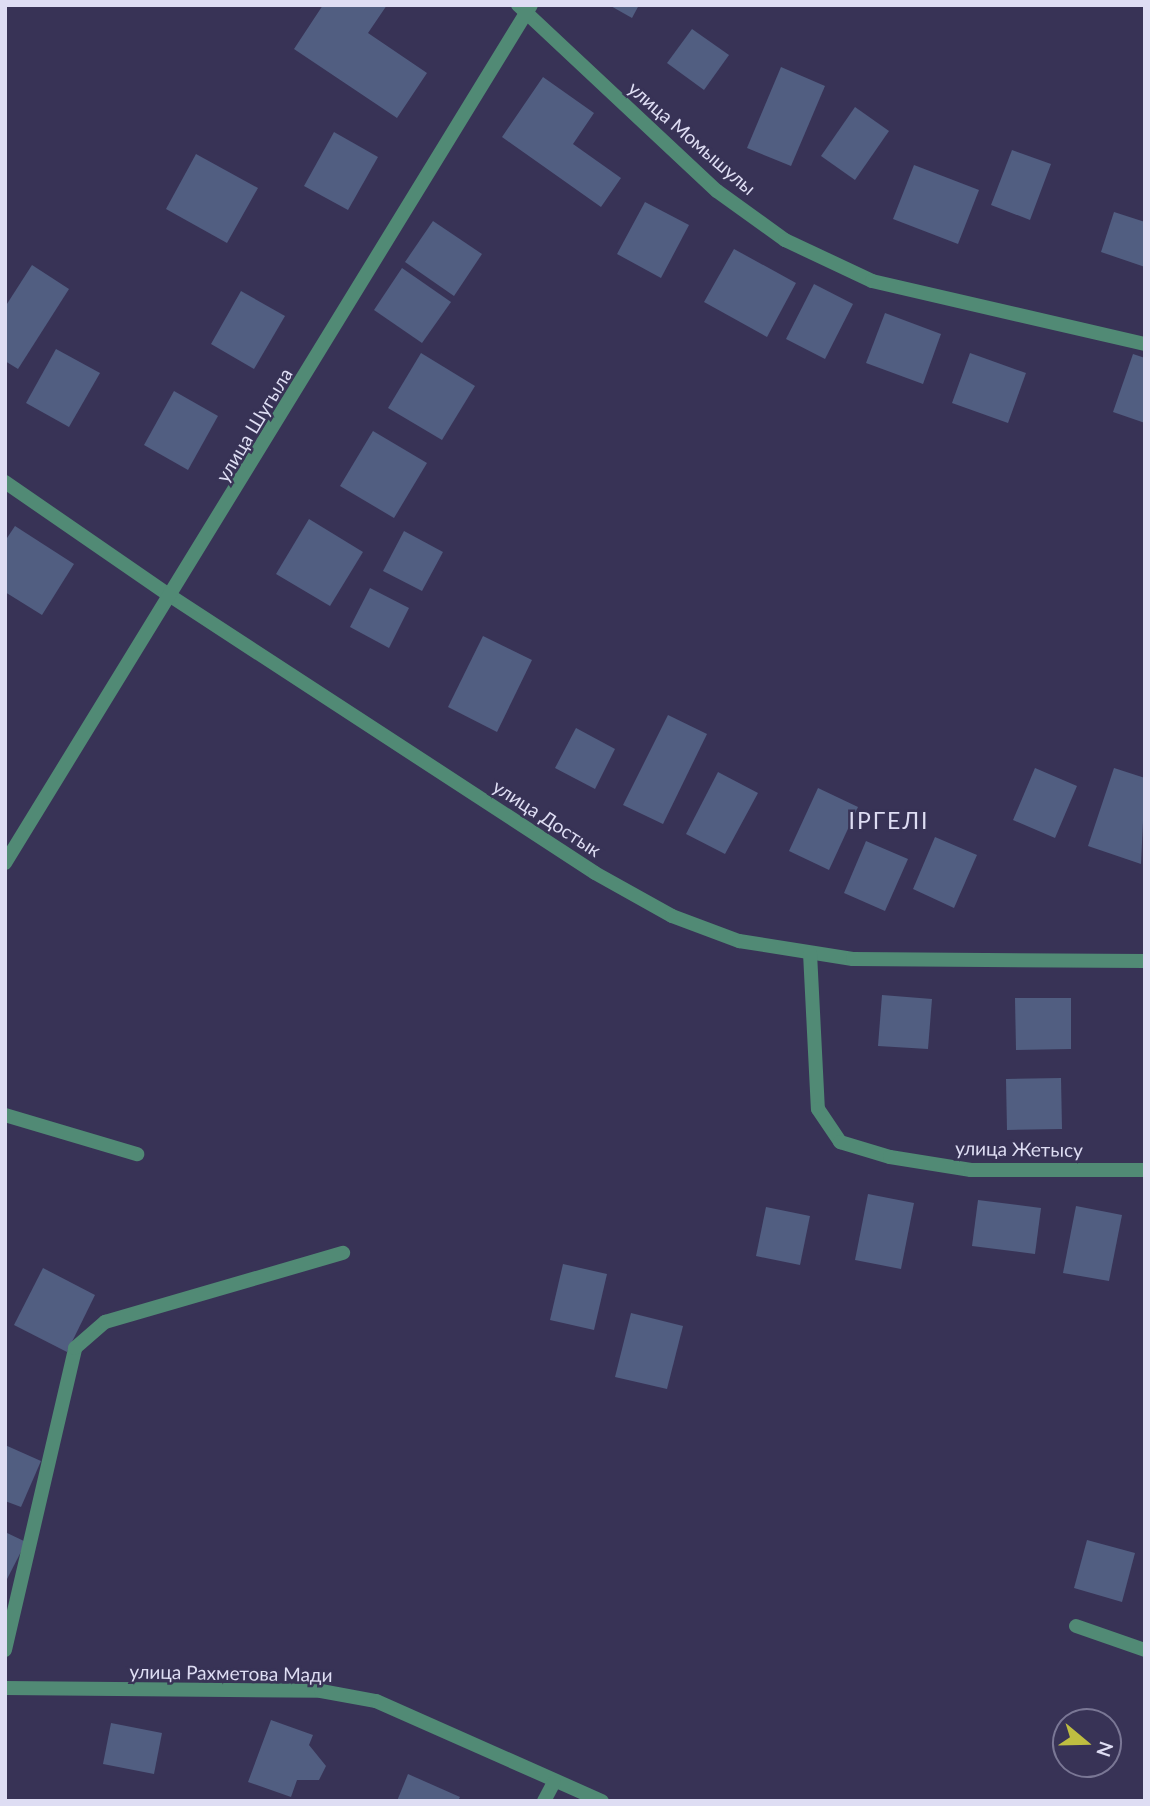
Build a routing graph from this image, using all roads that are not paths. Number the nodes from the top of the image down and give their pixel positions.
1 (525, 8) edge
2 (1145, 344) edge
3 (5, 482) edge
4 (172, 597) junction
5 (5, 863) edge
6 (810, 953) junction
7 (1145, 961) edge
8 (5, 1115) edge
9 (137, 1154) dead end
10 (1145, 1170) edge
11 (343, 1253) dead end
12 (1076, 1626) dead end
13 (5, 1650) edge
14 (1145, 1650) edge
15 (5, 1688) edge
16 (554, 1783) junction
17 (544, 1801) edge
18 (602, 1801) edge

1 - 2 street, улица Момышулы
1 - 4 street, улица Шугыла
3 - 4 street, улица Достык
4 - 5 street, улица Шугыла
4 - 6 street, улица Достык
6 - 7 street, улица Достык
6 - 10 street, улица Жетысу
8 - 9 street
11 - 13 street
12 - 14 street
15 - 16 street, улица Рахметова Мади
16 - 17 street
16 - 18 street, улица Рахметова Мади

